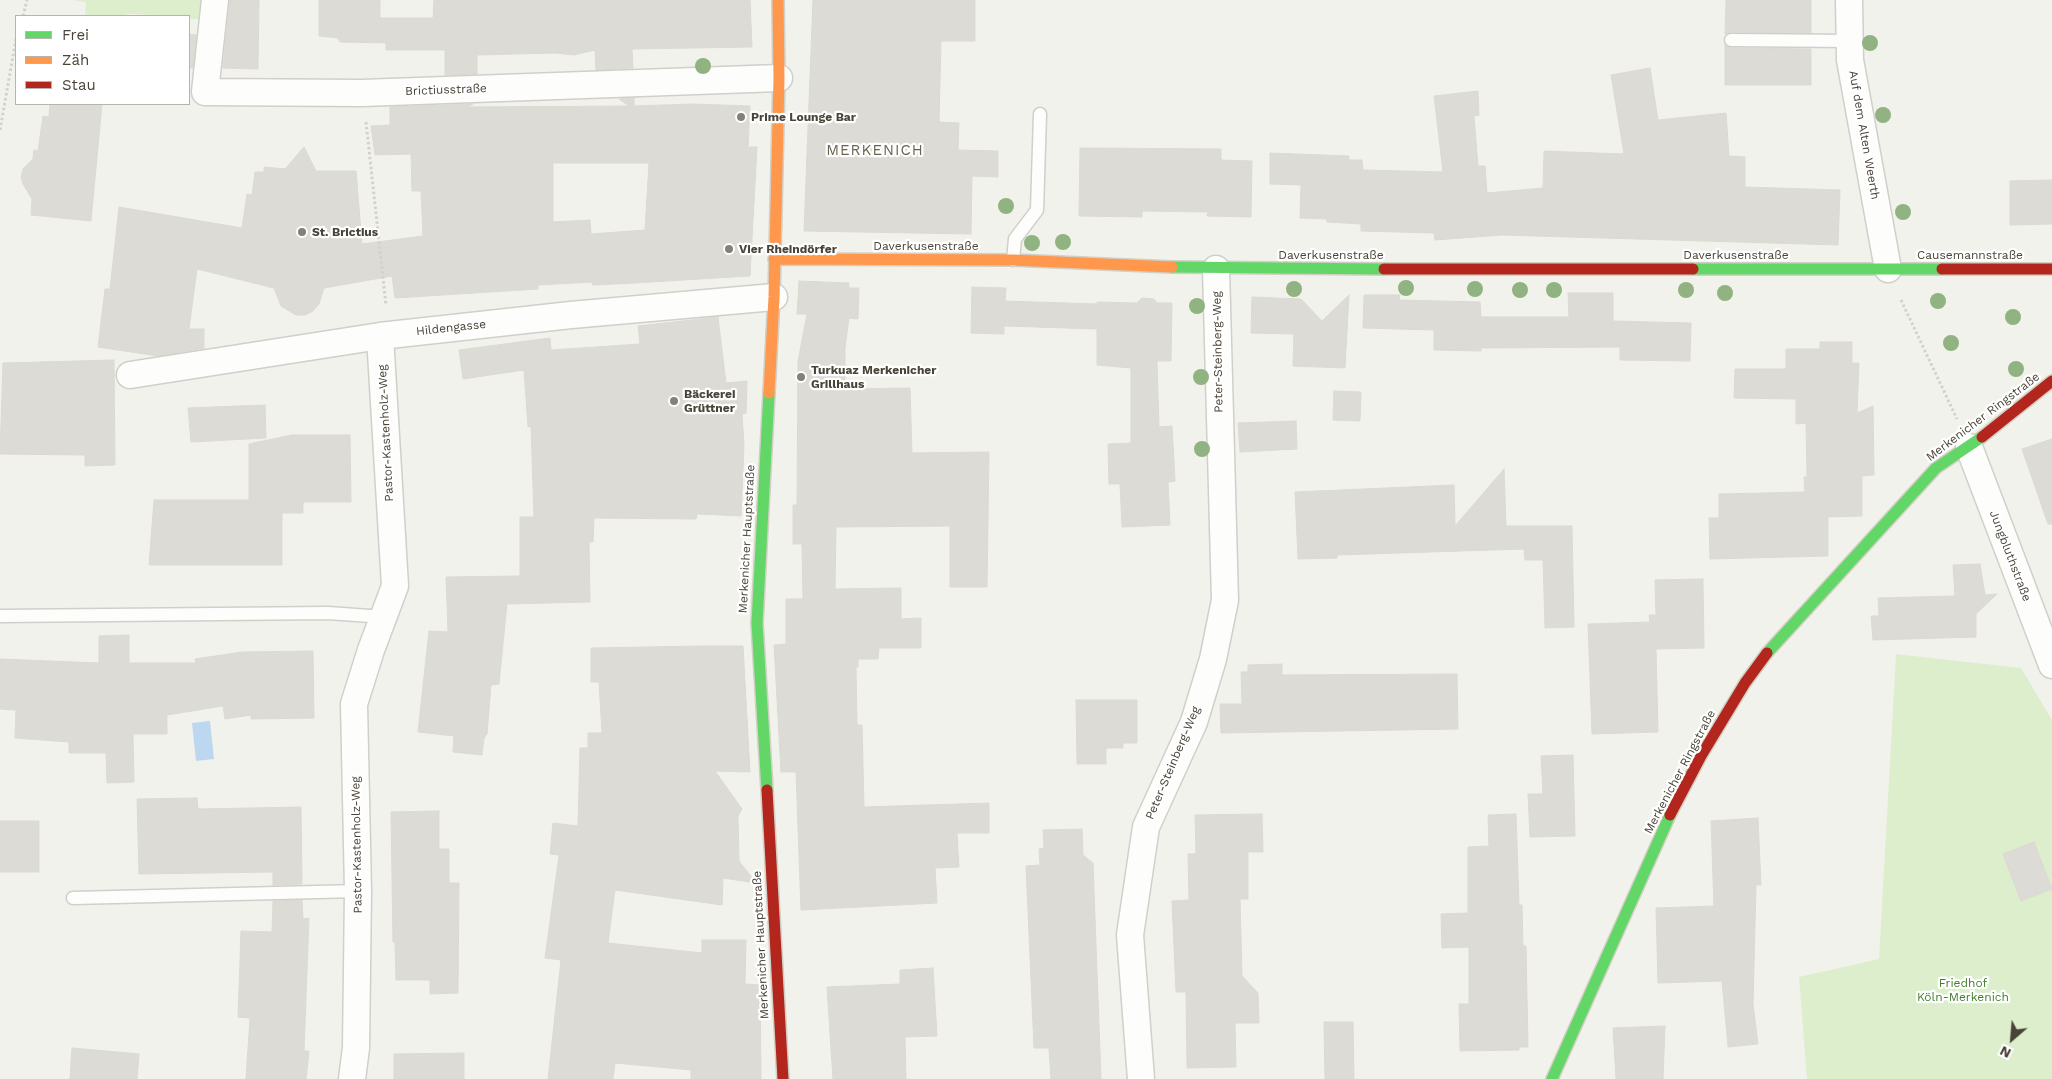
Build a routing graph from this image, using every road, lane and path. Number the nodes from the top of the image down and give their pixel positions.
1 (27, 0) edge
2 (215, 0) edge
3 (778, 0) edge
4 (1849, 0) edge
5 (22, 15) edge
6 (1731, 40) dead end
7 (1850, 41) junction
8 (15, 45) edge
9 (779, 78) junction
10 (362, 93) junction
11 (1040, 114) dead end
12 (0, 130) edge
13 (774, 259) junction
14 (1013, 260) junction
15 (1216, 269) junction
16 (1888, 269) junction
17 (2052, 269) edge
18 (774, 296) junction
19 (385, 336) junction
20 (130, 376) dead end
21 (2052, 381) edge
22 (1969, 447) junction
23 (0, 616) edge
24 (384, 617) junction
25 (2052, 665) edge
26 (358, 891) junction
27 (73, 898) dead end
28 (352, 1079) edge
29 (783, 1079) edge
30 (1141, 1079) edge
31 (1552, 1079) edge

1 - 5 path
2 - 10 street, Brictiusstraße
3 - 9 street, Merkenicher Hauptstraße
4 - 7 street, Auf dem Alten Weerth
6 - 7 lane
7 - 16 street, Auf dem Alten Weerth
8 - 12 path
9 - 10 street, Brictiusstraße
9 - 13 street, Merkenicher Hauptstraße
10 - 19 path
11 - 14 lane
13 - 14 street, Daverkusenstraße
13 - 18 street, Merkenicher Hauptstraße
14 - 15 street, Daverkusenstraße
15 - 16 street, Daverkusenstraße
15 - 30 street, Peter-Steinberg-Weg
16 - 17 street, Causemannstraße
16 - 22 path
18 - 19 street, Hildengasse
18 - 29 street, Merkenicher Hauptstraße
19 - 20 street, Hildengasse
19 - 24 street, Pastor-Kastenholz-Weg
21 - 22 street, Merkenicher Ringstraße
22 - 25 street, Jungbluthstraße
22 - 31 street, Merkenicher Ringstraße
23 - 24 lane
24 - 26 street, Pastor-Kastenholz-Weg
26 - 27 lane
26 - 28 street, Pastor-Kastenholz-Weg

